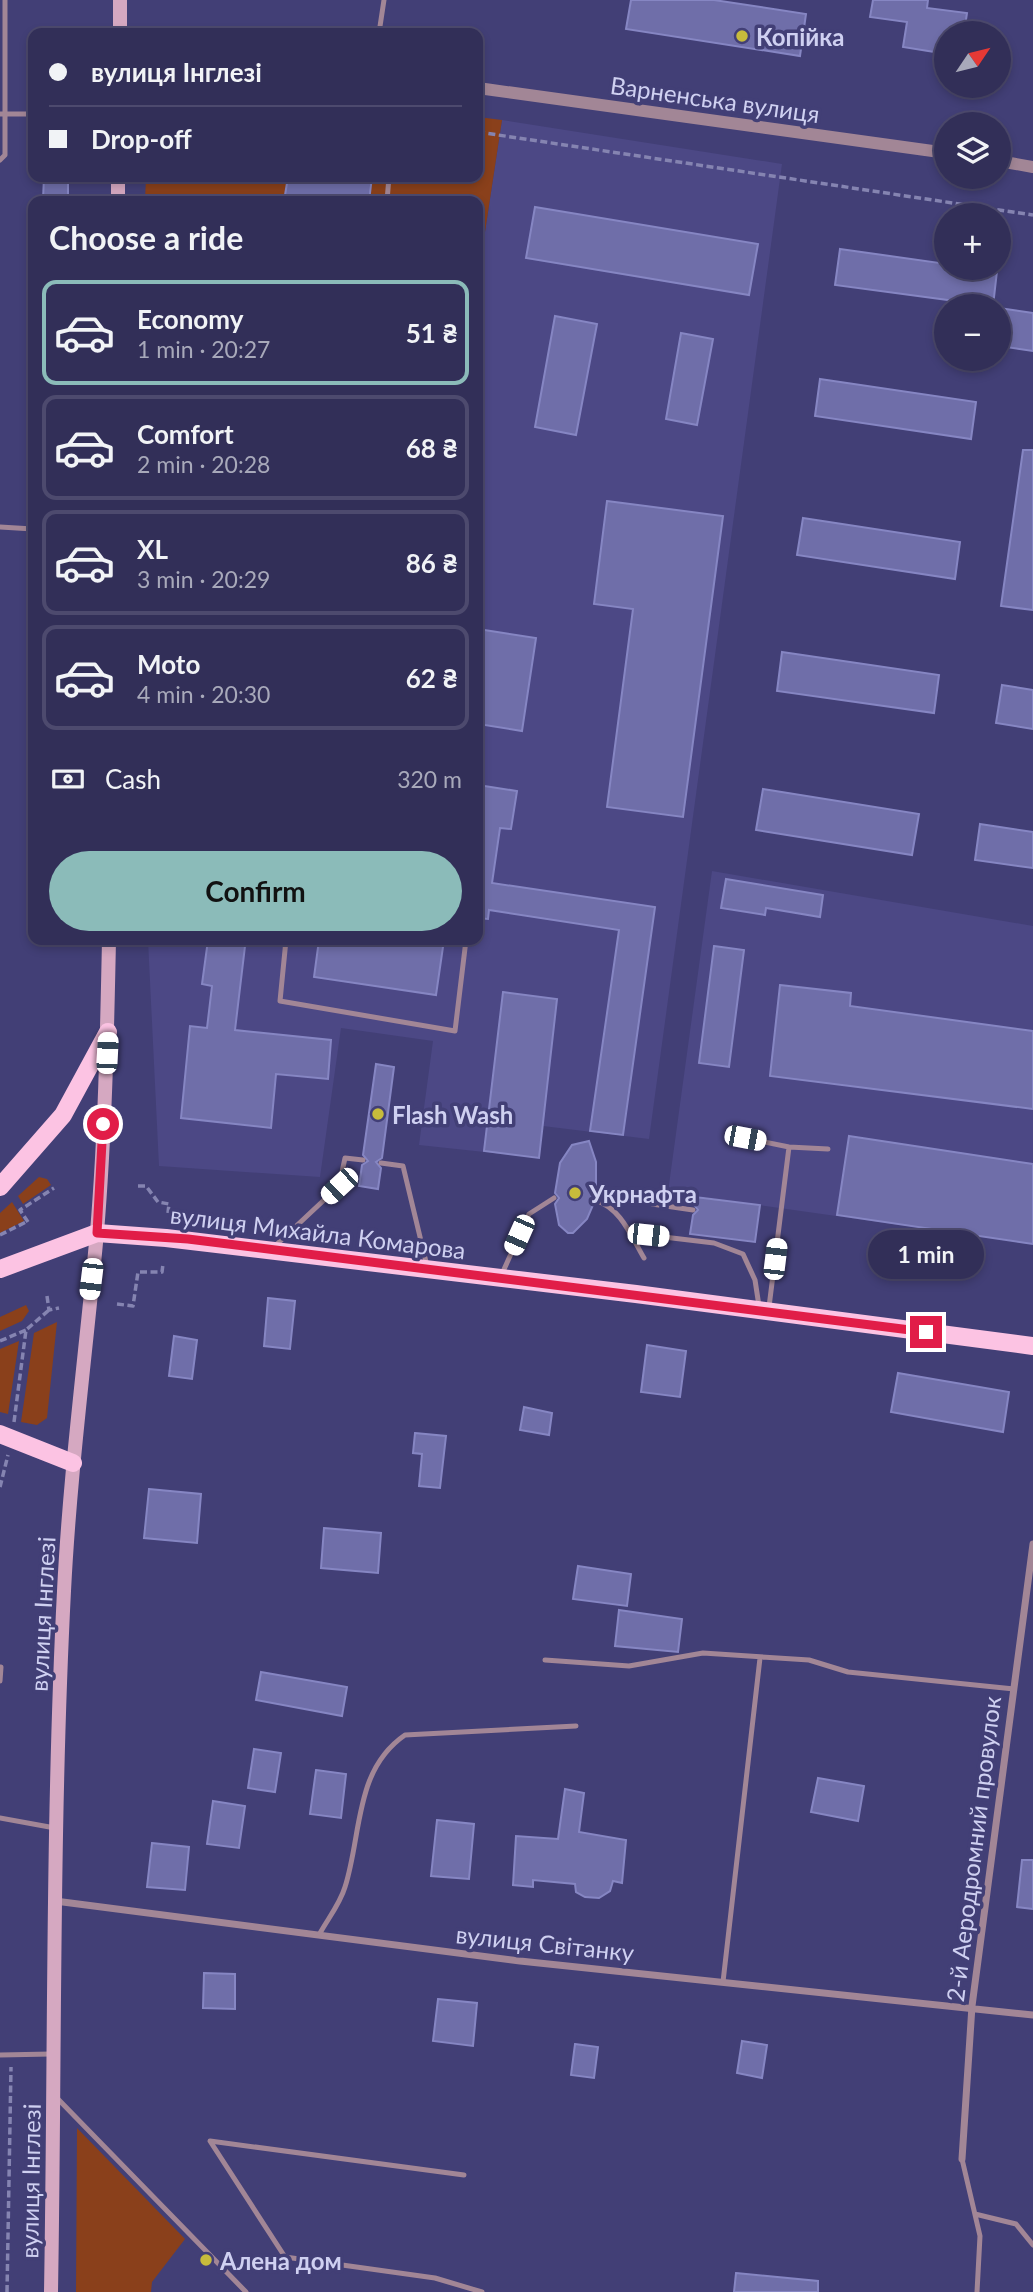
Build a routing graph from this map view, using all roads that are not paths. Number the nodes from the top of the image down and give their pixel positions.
1 (5, 0) edge
2 (120, 0) edge
3 (384, 0) edge
4 (120, 28) edge
5 (380, 28) edge
6 (483, 89) edge
7 (3, 114) edge
8 (28, 114) edge
9 (934, 151) edge
10 (0, 160) edge
11 (1011, 163) edge
12 (1033, 167) edge
13 (0, 527) edge
14 (28, 528) edge
15 (108, 945) edge
16 (285, 945) edge
17 (465, 945) edge
18 (108, 1032) junction
19 (745, 1138) dead end
20 (789, 1147) junction
21 (828, 1149) dead end
22 (363, 1160) dead end
23 (381, 1163) dead end
24 (0, 1187) edge
25 (555, 1198) dead end
26 (594, 1200) dead end
27 (652, 1204) dead end
28 (693, 1210) dead end
29 (97, 1233) junction
30 (648, 1235) dead end
31 (727, 1238) dead end
32 (725, 1247) junction
33 (271, 1250) junction
34 (644, 1258) dead end
35 (0, 1269) edge
36 (428, 1269) junction
37 (500, 1278) junction
38 (764, 1310) junction
39 (1033, 1346) edge
40 (0, 1434) edge
41 (73, 1463) junction
42 (1033, 1544) edge
43 (760, 1658) junction
44 (545, 1660) dead end
45 (1, 1667) edge
46 (0, 1681) edge
47 (1014, 1689) junction
48 (576, 1726) dead end
49 (0, 1818) edge
50 (57, 1829) junction
51 (55, 1900) junction
52 (318, 1935) junction
53 (723, 1982) junction
54 (972, 2006) junction
55 (1033, 2015) edge
56 (54, 2054) junction
57 (0, 2055) edge
58 (54, 2095) junction
59 (962, 2159) joint
60 (464, 2175) dead end
61 (975, 2214) junction
62 (1033, 2245) edge
63 (51, 2292) edge
64 (246, 2292) edge
65 (482, 2292) edge
66 (977, 2292) edge

1 - 7 lane
2 - 4 main road
3 - 5 lane
6 - 9 street, Варненська вулиця
7 - 8 lane
7 - 10 lane
11 - 12 street
13 - 14 lane
15 - 18 main road, вулиця Інглезі
16 - 17 lane
18 - 24 main road
18 - 29 main road, вулиця Інглезі
19 - 20 lane
20 - 21 lane
20 - 38 lane
22 - 33 lane
23 - 36 lane
25 - 37 lane
26 - 34 lane
27 - 28 lane
29 - 33 main road, вулиця Михайла Комарова
29 - 35 main road
29 - 41 main road, вулиця Інглезі
30 - 32 lane
31 - 32 lane
32 - 38 lane
33 - 36 main road, вулиця Михайла Комарова
36 - 37 main road, вулиця Михайла Комарова
37 - 38 main road, вулиця Михайла Комарова
38 - 39 main road, вулиця Михайла Комарова
40 - 41 main road
41 - 50 main road, вулиця Інглезі
42 - 47 street, 2-й Аеродромний провулок
43 - 44 lane
43 - 47 lane
43 - 53 lane
45 - 46 lane
47 - 54 street, 2-й Аеродромний провулок
48 - 52 lane
49 - 50 lane
50 - 51 main road, вулиця Інглезі
51 - 52 street, вулиця Світанку
51 - 56 main road, вулиця Інглезі
52 - 53 street, вулиця Світанку
53 - 54 street, вулиця Світанку
54 - 55 street, вулиця Світанку
54 - 59 street, 2-й Аеродромний провулок
56 - 57 lane
56 - 58 main road, вулиця Інглезі
58 - 63 main road, вулиця Інглезі
58 - 64 lane
59 - 61 lane
60 - 65 lane
61 - 62 lane
61 - 66 lane

